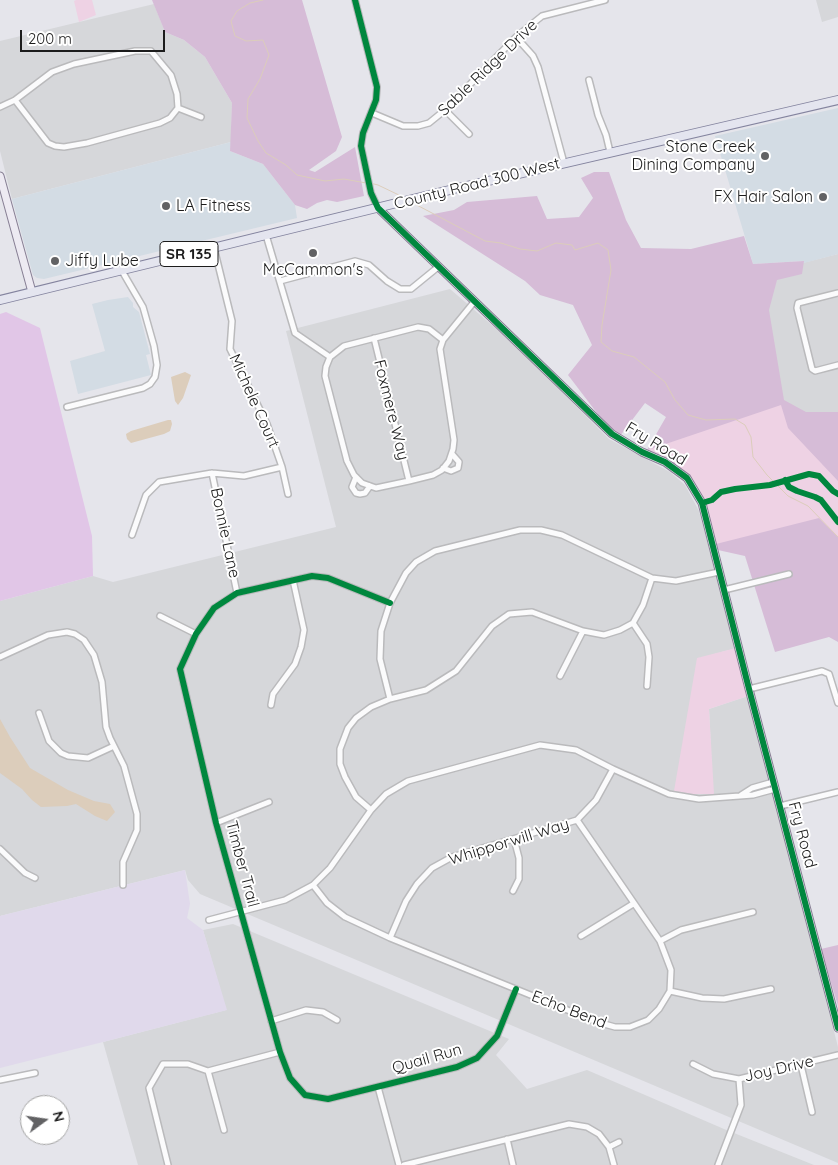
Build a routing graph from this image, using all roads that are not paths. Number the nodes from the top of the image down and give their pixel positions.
1 (355, 0) edge
2 (605, 0) edge
3 (592, 2) edge
4 (516, 37) junction
5 (589, 80) dead end
6 (15, 100) junction
7 (838, 100) edge
8 (0, 107) edge
9 (178, 108) junction
10 (445, 110) junction
11 (372, 113) junction
12 (201, 117) dead end
13 (469, 134) dead end
14 (610, 152) junction
15 (564, 163) junction
16 (0, 176) edge
17 (378, 208) junction
18 (266, 235) junction
19 (214, 248) junction
20 (438, 267) junction
21 (122, 270) junction
22 (280, 280) junction
23 (32, 292) junction
24 (838, 293) edge
25 (0, 300) edge
26 (474, 302) junction
27 (374, 338) junction
28 (443, 340) junction
29 (330, 357) junction
30 (838, 365) edge
31 (67, 407) dead end
32 (452, 454) junction
33 (282, 467) junction
34 (444, 468) junction
35 (212, 473) junction
36 (356, 477) junction
37 (409, 481) junction
38 (370, 486) junction
39 (288, 494) dead end
40 (132, 535) dead end
41 (719, 572) junction
42 (789, 574) dead end
43 (652, 578) junction
44 (293, 580) junction
45 (724, 590) junction
46 (237, 593) junction
47 (390, 603) junction
48 (160, 616) dead end
49 (633, 623) junction
50 (583, 631) junction
51 (196, 634) junction
52 (0, 658) edge
53 (560, 676) dead end
54 (647, 686) dead end
55 (749, 689) junction
56 (390, 699) junction
57 (838, 704) edge
58 (271, 706) dead end
59 (39, 713) dead end
60 (114, 746) junction
61 (613, 770) junction
62 (774, 785) junction
63 (838, 792) edge
64 (270, 802) dead end
65 (780, 806) junction
66 (371, 810) junction
67 (577, 820) junction
68 (216, 823) junction
69 (514, 839) junction
70 (0, 849) edge
71 (35, 878) dead end
72 (123, 884) dead end
73 (313, 885) junction
74 (513, 891) dead end
75 (633, 904) junction
76 (241, 912) junction
77 (753, 912) dead end
78 (209, 920) dead end
79 (581, 936) dead end
80 (390, 938) junction
81 (660, 941) junction
82 (516, 989) junction
83 (771, 989) dead end
84 (670, 991) junction
85 (336, 1020) dead end
86 (271, 1021) junction
87 (838, 1028) edge
88 (280, 1052) junction
89 (838, 1055) edge
90 (693, 1064) dead end
91 (801, 1065) junction
92 (208, 1071) junction
93 (35, 1073) dead end
94 (739, 1079) junction
95 (0, 1080) edge
96 (378, 1087) junction
97 (305, 1095) joint
98 (812, 1112) dead end
99 (224, 1130) dead end
100 (507, 1140) junction
101 (619, 1142) dead end
102 (609, 1147) junction
103 (168, 1165) edge
104 (399, 1165) edge
105 (404, 1165) edge
106 (514, 1165) edge
107 (614, 1165) edge
108 (718, 1165) edge

1 - 11 street, Fry Road
2 - 3 street, Sable Ridge Drive
3 - 4 street, Sable Ridge Drive
4 - 10 street, Sable Ridge Drive
4 - 15 street
5 - 14 street
6 - 8 street
6 - 9 street
6 - 9 street
7 - 14 main road, County Road 300 West / SR 135
9 - 12 street
10 - 11 street, Sable Ridge Drive
10 - 13 street
11 - 17 street, Fry Road
14 - 15 main road, County Road 300 West / SR 135
15 - 17 main road, County Road 300 West / SR 135
16 - 23 street
17 - 18 main road, County Road 300 West / SR 135
17 - 20 street, Fry Road
18 - 19 main road, County Road 300 West / SR 135
18 - 22 street
19 - 21 main road, County Road 300 West / SR 135
19 - 33 street, Michele Court
20 - 22 street
20 - 26 street, Fry Road
21 - 23 main road, County Road 300 West / SR 135
21 - 31 street
22 - 29 street
23 - 25 main road, County Road 300 West / SR 135
24 - 30 street
26 - 28 street
26 - 41 street, Fry Road
27 - 28 street
27 - 29 street
27 - 37 street, Foxmere Way
28 - 32 street
29 - 36 street
32 - 34 street
32 - 34 street
33 - 35 street
33 - 39 street, Michele Court
34 - 37 street
35 - 40 street
35 - 46 street, Bonnie Lane
36 - 38 street
36 - 38 street
37 - 38 street
41 - 43 street
41 - 45 street, Fry Road
42 - 45 street
43 - 47 street
43 - 49 street
44 - 46 street
44 - 47 street
44 - 58 street
45 - 55 street, Fry Road
46 - 51 street, Timber Trail
47 - 56 street
48 - 51 street
49 - 50 street
49 - 54 street
50 - 53 street
50 - 56 street
51 - 68 street, Timber Trail
52 - 60 street
55 - 57 street
55 - 62 street, Fry Road
56 - 66 street
59 - 60 street
60 - 72 street
61 - 62 street
61 - 66 street
61 - 67 street, Whipporwill Way
62 - 65 street, Fry Road
63 - 65 street
64 - 68 street
65 - 87 street, Fry Road
66 - 73 street
67 - 69 street, Whipporwill Way
67 - 75 street
68 - 76 street, Timber Trail
69 - 74 street
69 - 80 street, Whipporwill Way
70 - 71 street
73 - 76 street
73 - 80 street, Echo Bend
75 - 79 street
75 - 81 street
76 - 78 street
76 - 86 street, Timber Trail
77 - 81 street
80 - 82 street, Echo Bend
81 - 84 street
82 - 84 street, Echo Bend
82 - 96 street, Quail Run
83 - 84 street
85 - 86 street
86 - 88 street, Timber Trail
88 - 92 street
88 - 97 street, Timber Trail
89 - 91 street, Joy Drive
90 - 94 street, Joy Drive
91 - 94 street, Joy Drive
91 - 98 street
92 - 99 street
92 - 103 street
93 - 95 street
94 - 108 street
96 - 97 street, Quail Run
96 - 104 street
100 - 102 street
100 - 105 street
100 - 106 street
101 - 102 street
102 - 107 street

